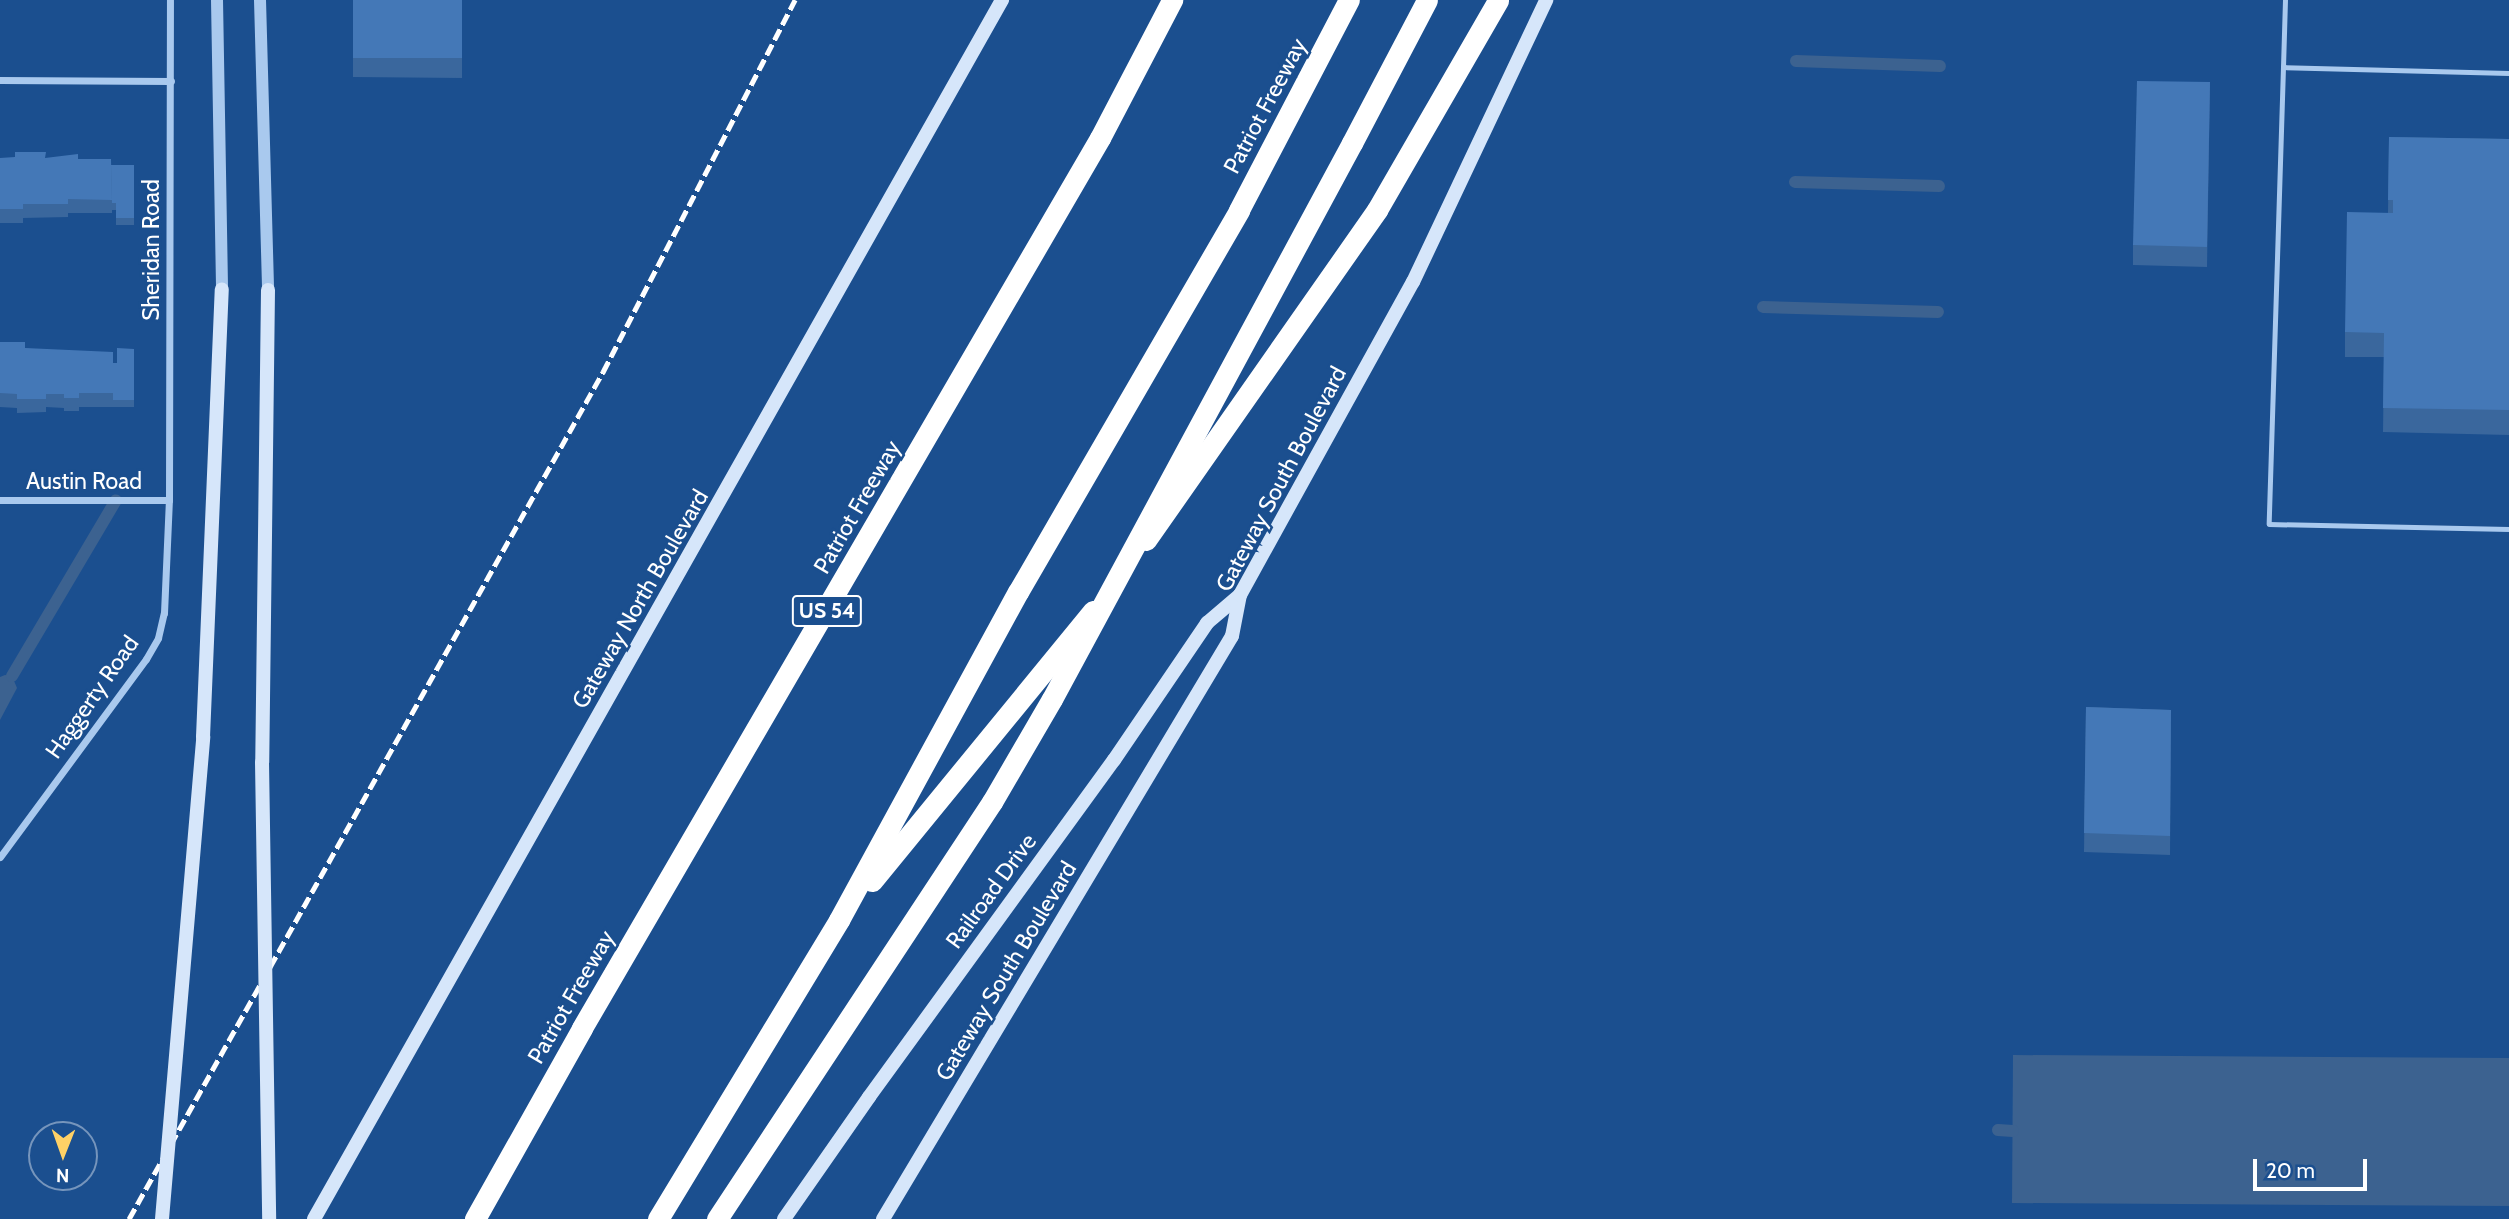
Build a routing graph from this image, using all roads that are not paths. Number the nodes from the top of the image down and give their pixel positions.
1 (170, 0) edge
2 (217, 0) edge
3 (260, 0) edge
4 (1002, 0) edge
5 (1172, 0) edge
6 (1349, 0) edge
7 (1427, 0) edge
8 (1498, 0) edge
9 (1546, 0) edge
10 (2285, 0) edge
11 (2283, 67) junction
12 (2509, 73) edge
13 (0, 80) edge
14 (171, 81) junction
15 (222, 289) joint
16 (268, 290) joint
17 (0, 500) edge
18 (169, 500) junction
19 (2509, 529) edge
20 (1240, 595) junction
21 (0, 857) edge
22 (839, 920) junction
23 (162, 1219) edge
24 (269, 1219) edge
25 (314, 1219) edge
26 (475, 1219) edge
27 (658, 1219) edge
28 (717, 1219) edge
29 (784, 1219) edge
30 (883, 1219) edge

1 - 14 street, Sheridan Road
2 - 15 street
3 - 16 street
4 - 25 main road, Gateway North Boulevard
5 - 26 highway, Patriot Freeway / US 54
6 - 22 highway, Patriot Freeway
7 - 28 highway, bridge
8 - 22 highway
9 - 20 main road, Gateway South Boulevard
10 - 11 lane
11 - 12 lane
11 - 19 lane
13 - 14 street
14 - 18 street, Sheridan Road
15 - 23 main road, bridge
16 - 24 main road, bridge
17 - 18 street, Austin Road
18 - 21 street, Haggerty Road
20 - 29 main road, Railroad Drive
20 - 30 main road, Gateway South Boulevard
22 - 27 highway, Patriot Freeway

